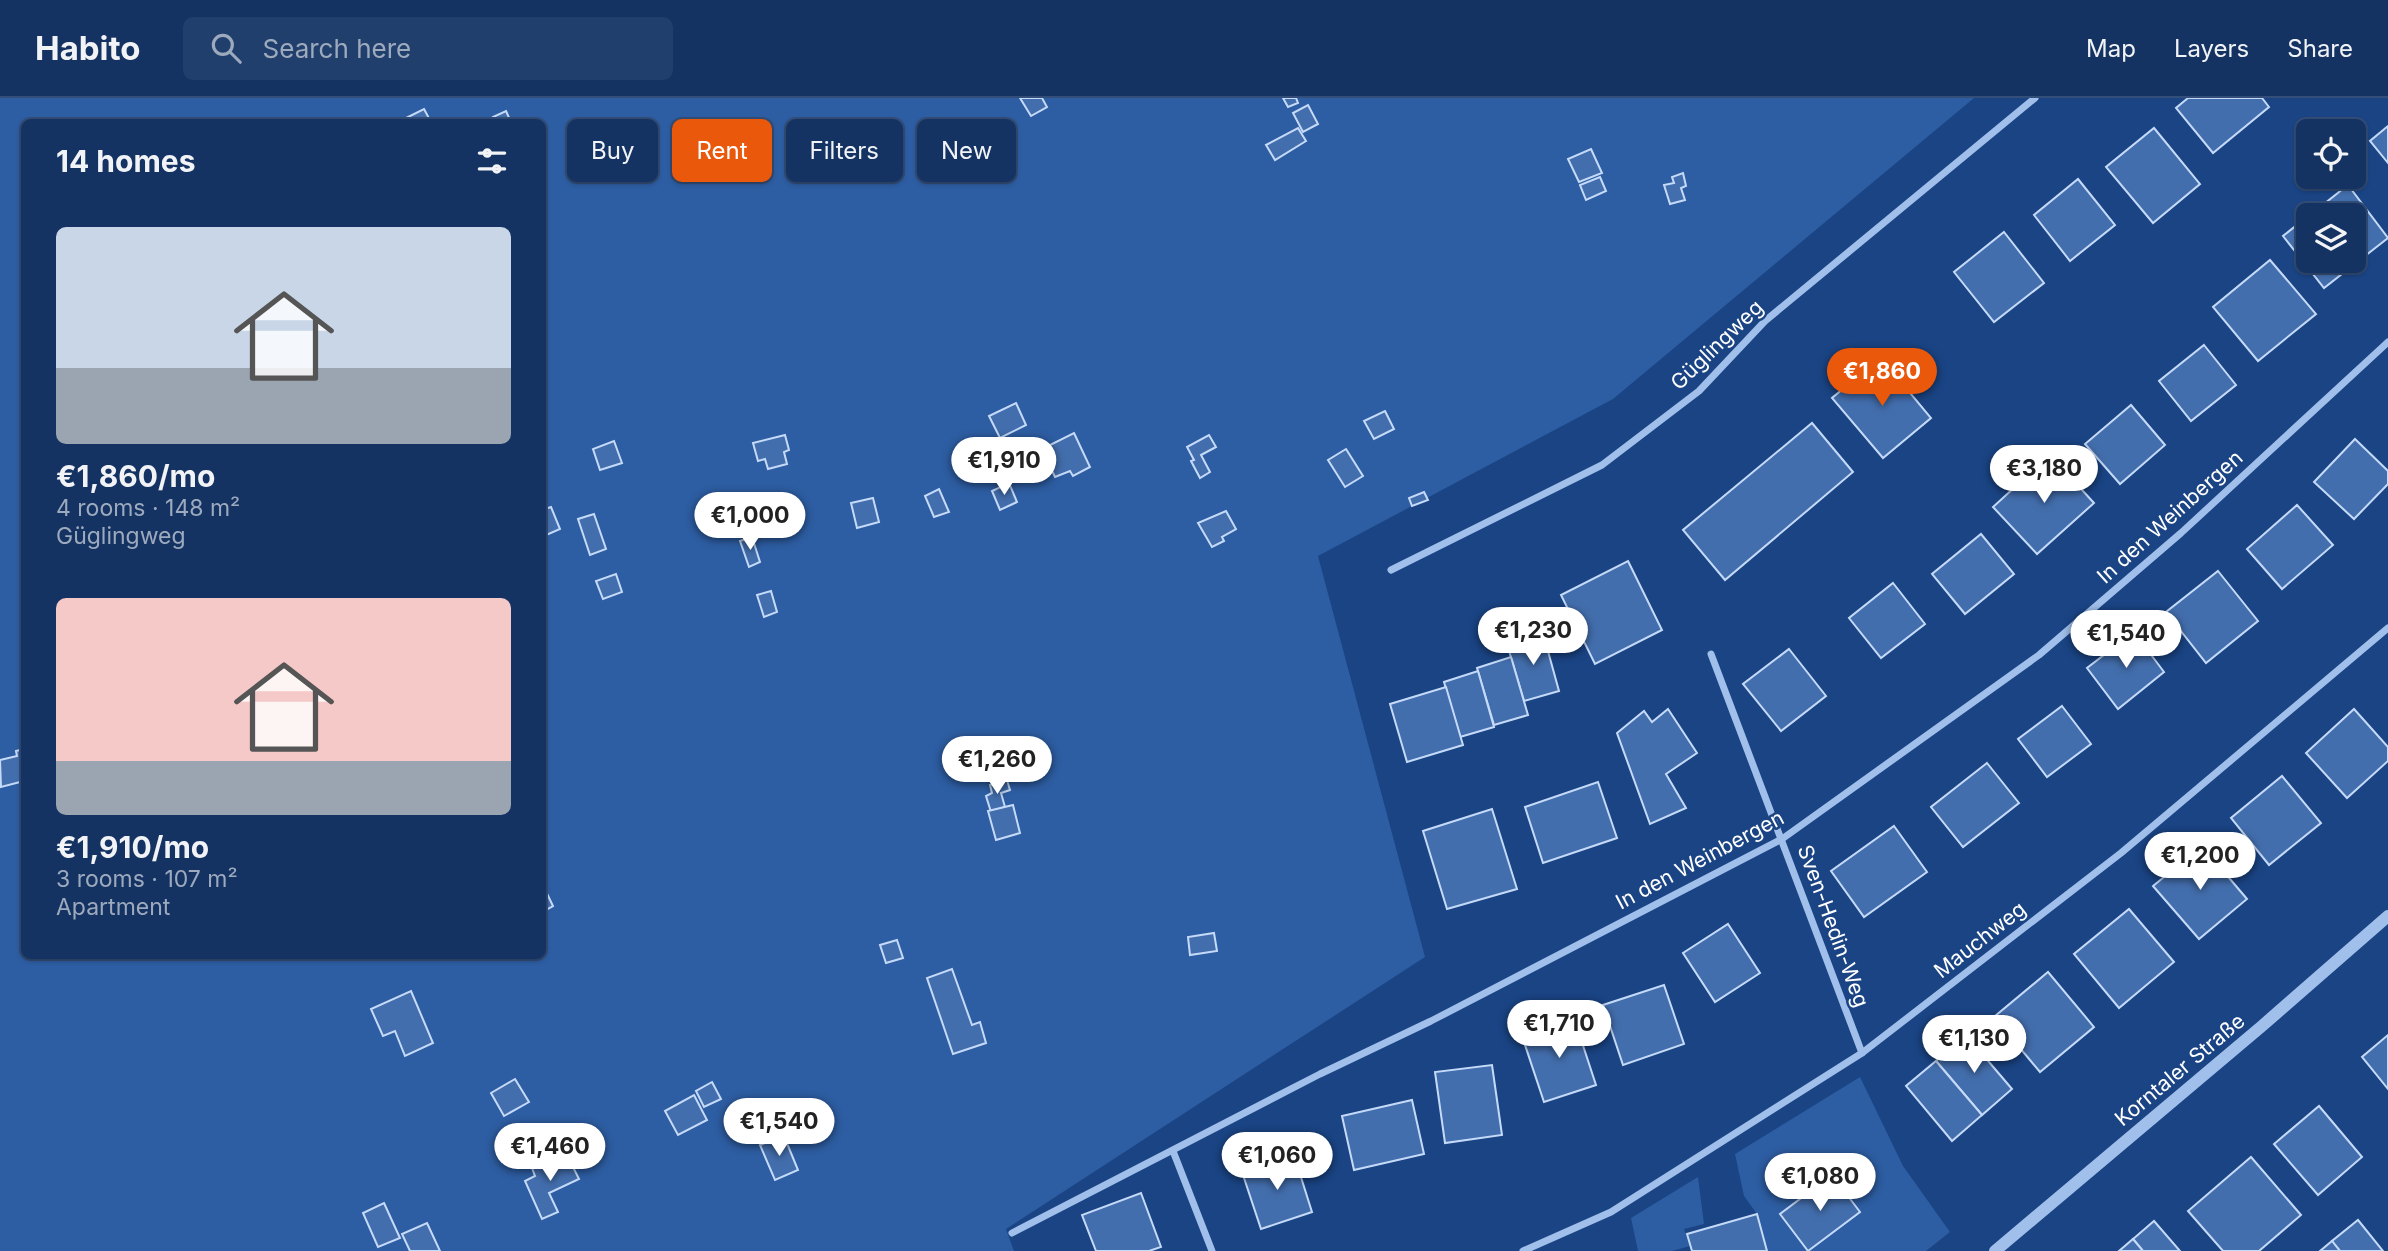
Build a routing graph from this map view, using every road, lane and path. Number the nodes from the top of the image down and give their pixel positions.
1 (2035, 98) edge
2 (2388, 342) edge
3 (1391, 570) dead end
4 (2388, 628) edge
5 (1711, 654) dead end
6 (1782, 839) junction
7 (2388, 916) edge
8 (1862, 1053) junction
9 (1173, 1151) junction
10 (1012, 1233) dead end
11 (1212, 1251) edge
12 (1523, 1251) edge
13 (1995, 1251) edge

1 - 3 street, Güglingweg
2 - 6 street, In den Weinbergen
4 - 8 street, Mauchweg
5 - 6 street, Sven-Hedin-Weg
6 - 8 street, Sven-Hedin-Weg
6 - 9 street, In den Weinbergen
7 - 13 street, Korntaler Straße
8 - 12 street, Mauchweg
9 - 10 street, In den Weinbergen
9 - 11 street

